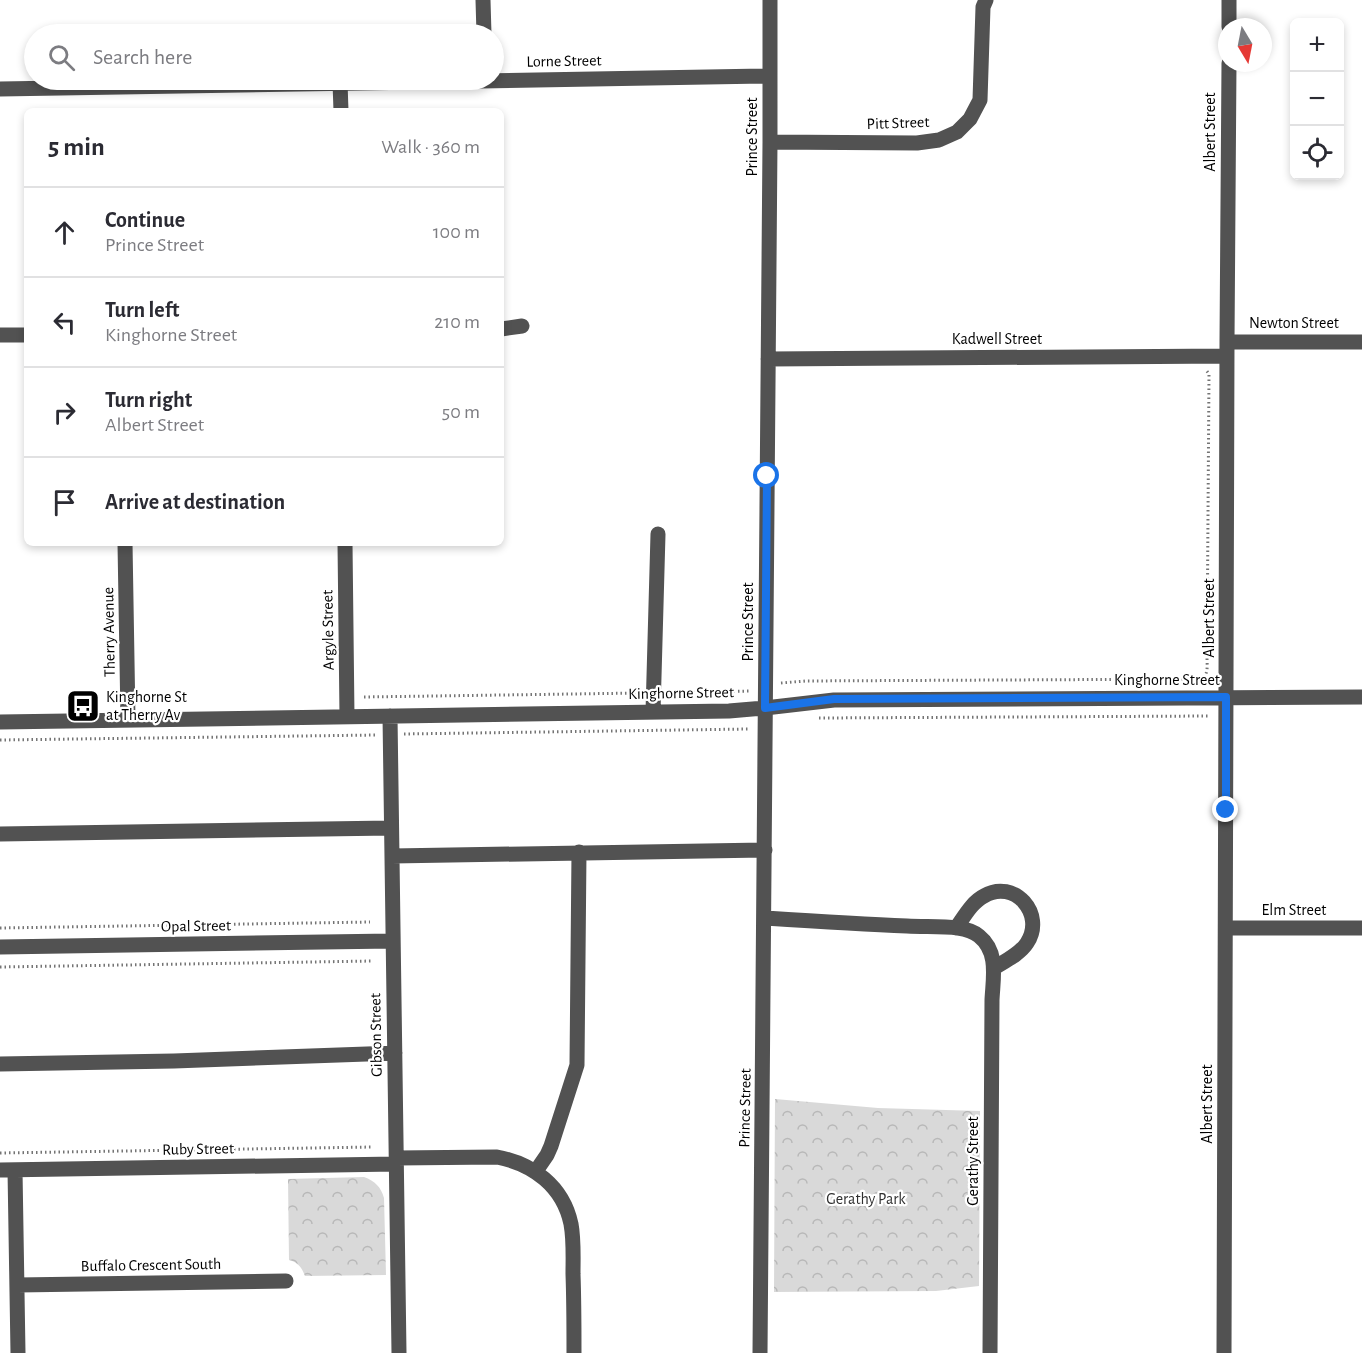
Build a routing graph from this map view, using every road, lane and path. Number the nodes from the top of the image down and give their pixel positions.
1 (483, 0) edge
2 (770, 0) edge
3 (986, 0) edge
4 (1229, 0) edge
5 (1229, 18) edge
6 (484, 24) edge
7 (1229, 72) edge
8 (769, 76) junction
9 (504, 80) edge
10 (0, 89) edge
11 (24, 89) edge
12 (340, 90) edge
13 (341, 108) edge
14 (770, 142) junction
15 (522, 326) dead end
16 (504, 329) edge
17 (0, 335) edge
18 (24, 335) edge
19 (1362, 342) edge
20 (1227, 349) junction
21 (768, 359) junction
22 (1200, 368) dead end
23 (658, 534) dead end
24 (125, 546) edge
25 (345, 546) edge
26 (781, 683) dead end
27 (751, 691) dead end
28 (654, 693) junction
29 (364, 697) dead end
30 (1226, 697) junction
31 (1362, 697) edge
32 (765, 708) junction
33 (653, 712) junction
34 (390, 716) junction
35 (1209, 716) dead end
36 (347, 717) junction
37 (810, 718) dead end
38 (128, 720) junction
39 (0, 722) edge
40 (749, 729) dead end
41 (403, 734) dead end
42 (377, 735) dead end
43 (0, 740) edge
44 (391, 828) junction
45 (0, 834) edge
46 (765, 850) junction
47 (579, 852) junction
48 (392, 856) junction
49 (765, 918) junction
50 (370, 922) dead end
51 (0, 928) edge
52 (956, 928) junction
53 (1226, 928) junction
54 (1362, 928) edge
55 (393, 941) junction
56 (0, 947) edge
57 (373, 961) dead end
58 (0, 967) edge
59 (994, 968) junction
60 (394, 1053) junction
61 (0, 1064) edge
62 (373, 1147) dead end
63 (0, 1153) edge
64 (396, 1161) junction
65 (7, 1170) edge
66 (536, 1172) junction
67 (286, 1281) dead end
68 (17, 1285) junction
69 (18, 1353) edge
70 (399, 1353) edge
71 (574, 1353) edge
72 (760, 1353) edge
73 (990, 1353) edge
74 (1224, 1353) edge

1 - 6 street
2 - 8 street, Prince Street
3 - 14 street, Pitt Street
4 - 5 street
7 - 20 street, Albert Street
8 - 9 street, Lorne Street
8 - 14 street, Prince Street
10 - 11 street, Lorne Street
12 - 13 street
14 - 21 street, Prince Street
15 - 16 street
17 - 18 street
19 - 20 street, Newton Street
20 - 21 street, Kadwell Street
20 - 30 street, Albert Street
21 - 32 street, Prince Street
22 - 26 path
23 - 28 street
24 - 38 street, Therry Avenue
25 - 36 street, Argyle Street
27 - 28 path
28 - 29 path
28 - 33 street
30 - 31 street, Kinghorne Street
30 - 32 street, Kinghorne Street
30 - 53 street, Albert Street
32 - 33 street, Kinghorne Street
32 - 46 street, Prince Street
33 - 34 street, Kinghorne Street
34 - 36 street, Kinghorne Street
34 - 44 street, Gibson Street
35 - 37 path
36 - 38 street, Kinghorne Street
38 - 39 street, Kinghorne Street
40 - 41 path
42 - 43 path
44 - 45 street
44 - 48 street, Gibson Street
46 - 47 street
46 - 49 street, Prince Street
47 - 48 street
47 - 66 street
48 - 55 street, Gibson Street
49 - 52 street, Gerathy Street
49 - 72 street, Prince Street
50 - 51 path
52 - 59 street, Gerathy Street
52 - 59 street
53 - 54 street, Elm Street
53 - 74 street, Albert Street
55 - 56 street, Opal Street
55 - 60 street, Gibson Street
57 - 58 path
59 - 73 street, Gerathy Street
60 - 61 street
60 - 64 street, Gibson Street
62 - 63 path
64 - 65 street, Ruby Street
64 - 66 street, Ruby Street
64 - 70 street, Gibson Street
65 - 68 street
66 - 71 street
67 - 68 street, Buffalo Crescent South
68 - 69 street

